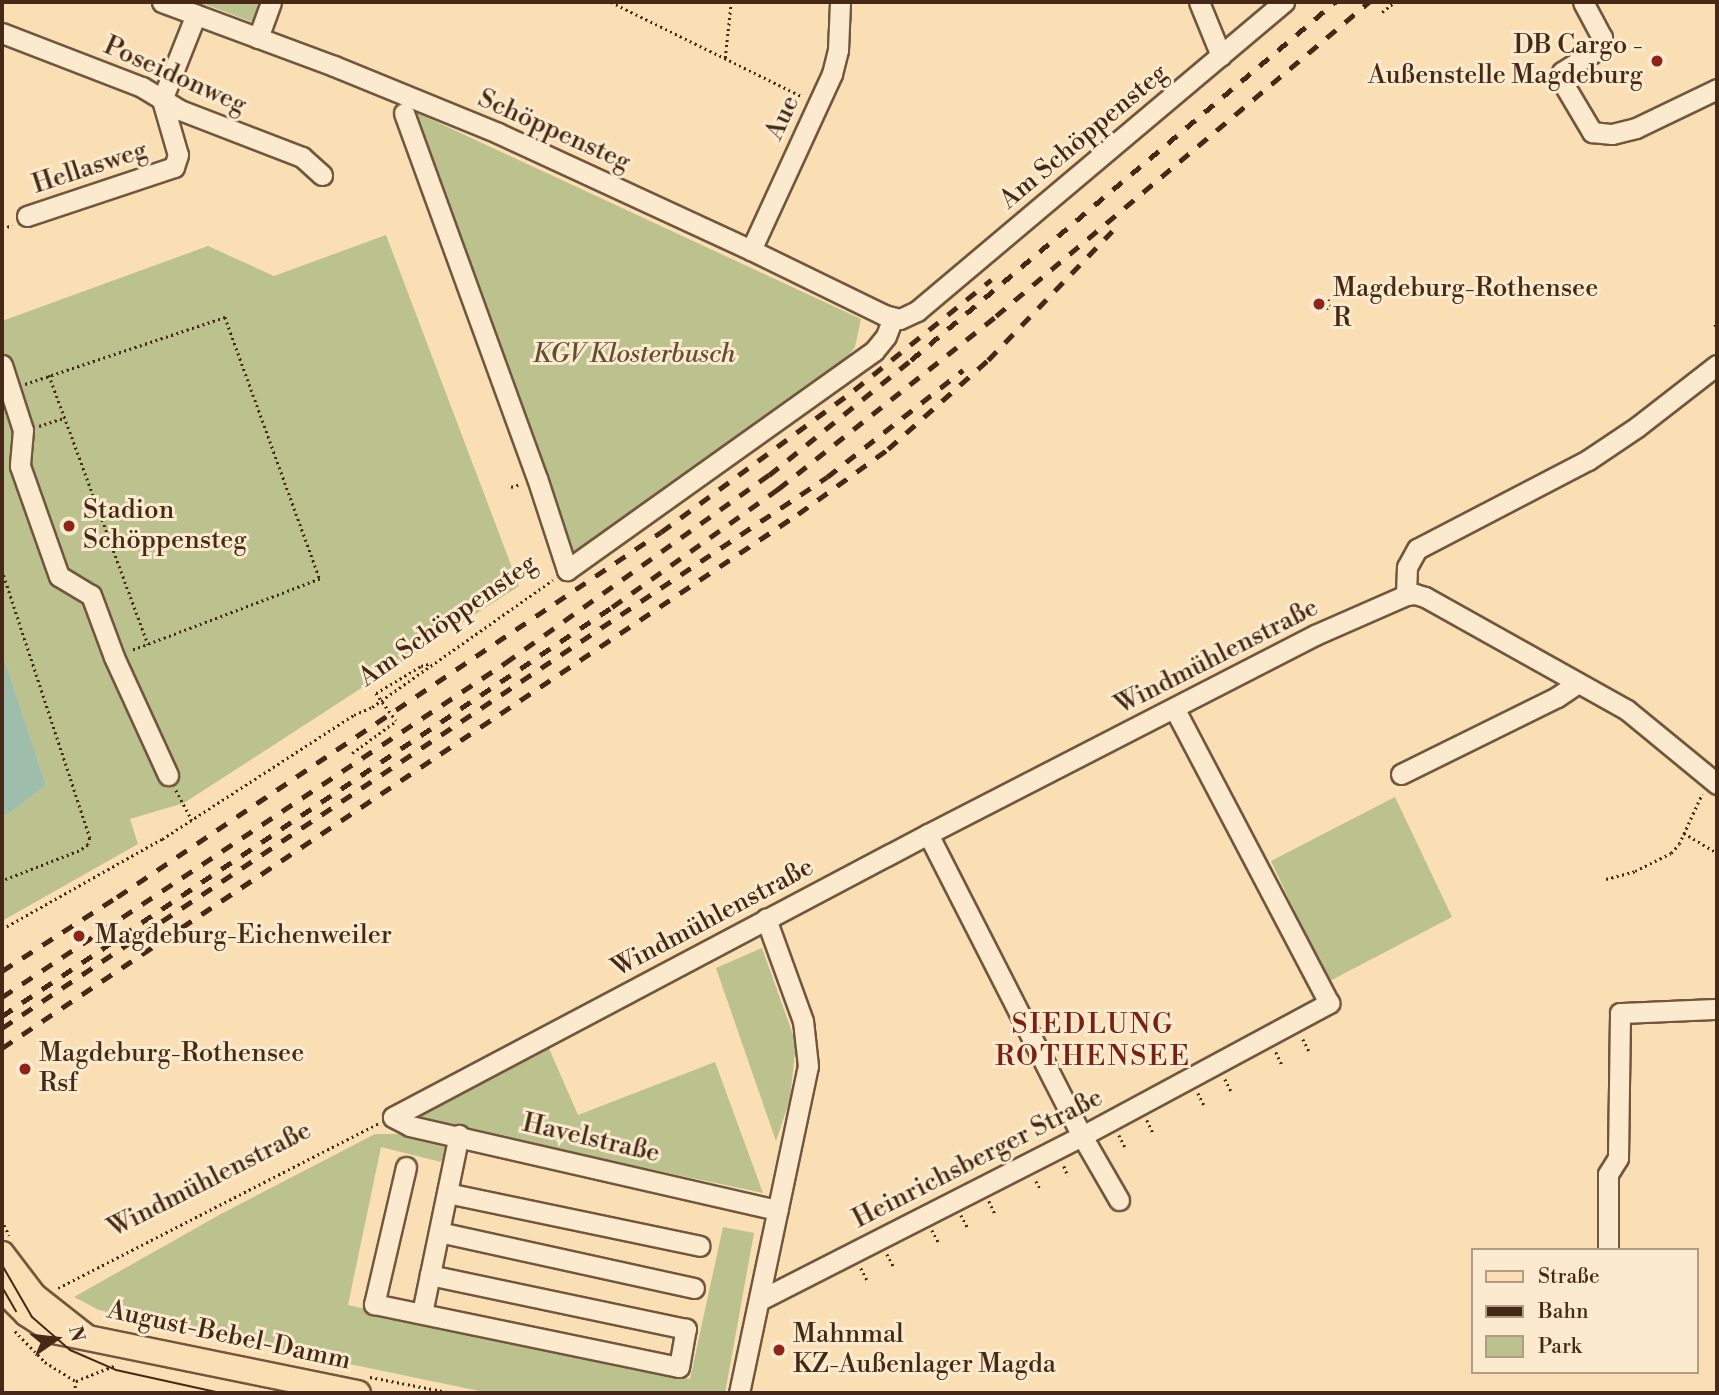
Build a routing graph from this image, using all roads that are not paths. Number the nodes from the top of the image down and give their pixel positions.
1 (162, 2) edge
2 (271, 2) edge
3 (840, 2) edge
4 (1199, 2) edge
5 (1284, 2) edge
6 (1583, 2) edge
7 (195, 14) junction
8 (2, 33) edge
9 (258, 38) junction
10 (1222, 56) junction
11 (1717, 89) edge
12 (162, 100) junction
13 (404, 113) dead end
14 (322, 175) dead end
15 (27, 216) dead end
16 (751, 250) junction
17 (893, 318) junction
18 (2, 365) edge
19 (1717, 365) edge
20 (1406, 595) junction
21 (1578, 683) junction
22 (1174, 708) junction
23 (1401, 774) dead end
24 (168, 775) road end
25 (1716, 783) edge
26 (928, 834) junction
27 (766, 919) junction
28 (1717, 1009) edge
29 (393, 1116) joint
30 (459, 1136) junction
31 (1082, 1136) junction
32 (405, 1167) dead end
33 (447, 1192) junction
34 (1119, 1200) dead end
35 (778, 1210) junction
36 (439, 1233) junction
37 (700, 1246) dead end
38 (1608, 1248) edge
39 (2, 1254) edge
40 (430, 1275) junction
41 (694, 1288) dead end
42 (11, 1291) edge
43 (760, 1300) junction
44 (422, 1313) junction
45 (358, 1393) edge
46 (739, 1393) edge

1 - 7 street, Schöppensteg
2 - 9 street
3 - 16 street, Aue
4 - 10 street
5 - 10 street, Am Schöppensteg
6 - 11 street
7 - 9 street, Schöppensteg
7 - 12 street
8 - 12 street, Poseidonweg
9 - 16 street, Schöppensteg
10 - 17 street, Am Schöppensteg
12 - 14 street, Poseidonweg
12 - 15 street, Hellasweg
13 - 17 street, Am Schöppensteg
16 - 17 street, Schöppensteg
18 - 24 street
19 - 20 street
20 - 21 street
20 - 22 street, Windmühlenstraße
21 - 23 street
21 - 25 street
22 - 26 street, Windmühlenstraße
22 - 31 street, Heinrichsberger Straße
26 - 27 street, Windmühlenstraße
26 - 31 street
27 - 29 street, Windmühlenstraße
27 - 35 street
28 - 38 street
29 - 30 street, Havelstraße
30 - 33 street
30 - 35 street, Havelstraße
31 - 34 street
31 - 43 street, Heinrichsberger Straße
32 - 44 street
33 - 36 street
33 - 37 street
35 - 43 street
36 - 40 street
36 - 41 street
39 - 42 main road, August-Bebel-Damm
40 - 44 street
40 - 44 street
42 - 45 main road, August-Bebel-Damm
43 - 46 street

